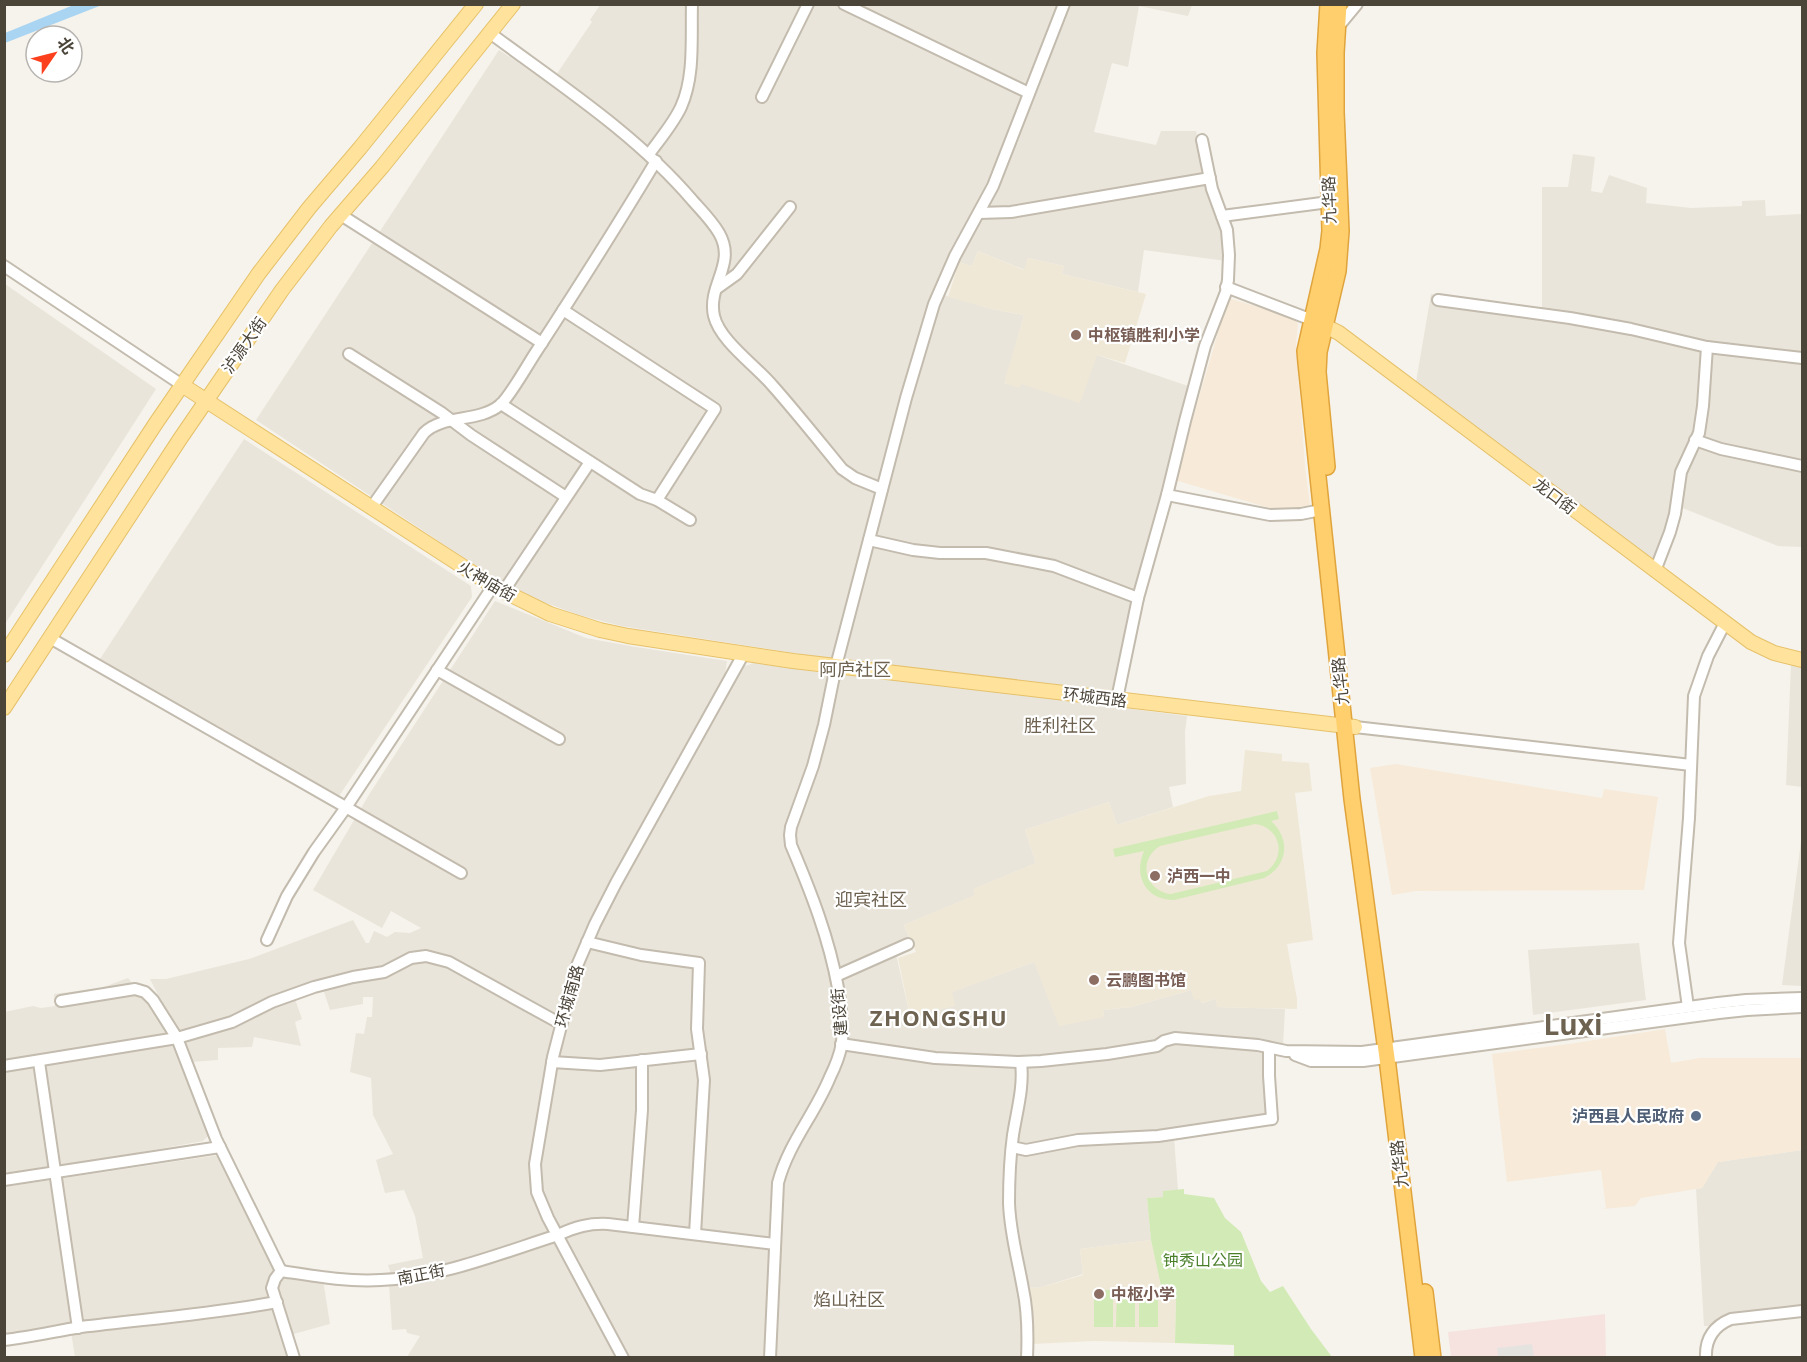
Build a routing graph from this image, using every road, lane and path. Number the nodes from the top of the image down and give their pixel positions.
1 (476, 4) edge
2 (513, 4) edge
3 (692, 4) edge
4 (808, 4) edge
5 (844, 4) edge
6 (1064, 4) edge
7 (1328, 4) edge
8 (1339, 4) edge
9 (1357, 4) edge
10 (1337, 28) junction
11 (490, 33) junction
12 (1029, 93) junction
13 (762, 97) dead end
14 (1202, 140) dead end
15 (652, 158) junction
16 (1210, 178) junction
17 (1329, 202) junction
18 (790, 207) dead end
19 (980, 213) junction
20 (340, 215) junction
21 (1222, 216) junction
22 (4, 266) edge
23 (1227, 287) junction
24 (716, 290) junction
25 (1438, 300) dead end
26 (563, 310) junction
27 (1319, 323) junction
28 (542, 343) junction
29 (1707, 347) junction
30 (349, 354) dead end
31 (1803, 358) edge
32 (182, 385) junction
33 (206, 401) junction
34 (501, 404) junction
35 (453, 421) junction
36 (1695, 440) junction
37 (590, 462) junction
38 (1803, 466) edge
39 (882, 489) junction
40 (1167, 495) junction
41 (566, 497) junction
42 (657, 500) junction
43 (371, 508) junction
44 (1321, 510) junction
45 (690, 520) dead end
46 (869, 540) junction
47 (1655, 571) junction
48 (498, 589) junction
49 (1138, 598) junction
50 (1725, 623) junction
51 (50, 638) junction
52 (744, 653) junction
53 (4, 655) edge
54 (1803, 660) edge
55 (836, 666) junction
56 (437, 670) junction
57 (1117, 699) junction
58 (4, 708) edge
59 (1349, 727) junction
60 (559, 739) dead end
61 (1691, 765) junction
62 (347, 806) junction
63 (461, 873) dead end
64 (267, 939) dead end
65 (586, 942) junction
66 (908, 944) dead end
67 (836, 976) junction
68 (1803, 998) edge
69 (61, 1001) dead end
70 (1688, 1007) junction
71 (1803, 1007) edge
72 (561, 1024) junction
73 (177, 1038) junction
74 (842, 1044) junction
75 (1269, 1048) junction
76 (1391, 1053) junction
77 (701, 1054) junction
78 (642, 1060) junction
79 (39, 1062) junction
80 (552, 1062) junction
81 (1021, 1062) junction
82 (4, 1066) edge
83 (220, 1147) junction
84 (1012, 1147) junction
85 (55, 1172) junction
86 (4, 1180) edge
87 (633, 1227) junction
88 (695, 1234) junction
89 (558, 1235) junction
90 (775, 1244) junction
91 (280, 1271) junction
92 (277, 1302) junction
93 (1803, 1311) edge
94 (78, 1328) junction
95 (4, 1340) edge
96 (294, 1358) edge
97 (623, 1358) edge
98 (770, 1358) edge
99 (1027, 1358) edge
100 (1423, 1358) edge
101 (1434, 1358) edge
102 (1706, 1358) edge

1 - 32 main road, 泸源大街
2 - 11 main road, 泸源大街
3 - 15 street
4 - 13 street
5 - 12 street
6 - 12 street, 建设街
7 - 17 highway, 九华路
8 - 10 highway, 九华路
9 - 10 street
10 - 27 highway, 九华路
11 - 15 street
11 - 20 main road, 泸源大街
12 - 19 street, 建设街
14 - 16 street
15 - 24 street
15 - 26 street
16 - 19 street
16 - 21 street
17 - 21 street
17 - 27 highway, 九华路
18 - 24 street
19 - 39 street, 建设街
20 - 28 street
20 - 33 main road, 泸源大街
21 - 23 street
22 - 32 street
23 - 27 street
23 - 40 street
24 - 39 street
25 - 29 street
26 - 28 street
26 - 42 street
27 - 44 highway, 九华路
27 - 47 main road, 龙口街
27 - 59 highway, 九华路
28 - 34 street
29 - 31 street
29 - 36 street
30 - 35 street
32 - 33 main road, 火神庙街
32 - 53 main road, 泸源大街
33 - 43 main road, 火神庙街
33 - 51 main road, 泸源大街
34 - 35 street
34 - 37 street
35 - 41 street
35 - 43 street
36 - 38 street
36 - 47 street
37 - 41 street
37 - 42 street
39 - 46 street, 建设街
40 - 44 street
40 - 49 street
41 - 48 street
42 - 45 street
43 - 48 main road, 火神庙街
44 - 59 highway, 九华路
46 - 49 street
46 - 55 street, 建设街
47 - 50 main road, 龙口街
48 - 52 main road, 火神庙街
48 - 56 street
49 - 57 street
50 - 54 main road, 龙口街
50 - 61 street
51 - 58 main road, 泸源大街
51 - 62 street
52 - 55 main road, 火神庙街
52 - 65 street, 环城南路
55 - 57 main road, 环城西路
55 - 67 street, 建设街
56 - 60 street
56 - 62 street
57 - 59 main road, 环城西路
59 - 61 street
59 - 76 highway, 九华路
61 - 70 street
62 - 63 street
62 - 64 street
65 - 72 street, 环城南路
65 - 77 street
66 - 67 street
67 - 74 street, 建设街
68 - 70 street
69 - 73 street
70 - 76 street
71 - 76 street
72 - 73 street
72 - 80 street, 环城南路
73 - 79 street
73 - 83 street
74 - 81 street
74 - 90 street, 建设街
75 - 76 street
75 - 81 street
75 - 84 street
76 - 100 highway, 九华路
76 - 101 highway, 九华路
77 - 78 street
77 - 88 street
78 - 80 street
78 - 87 street
79 - 82 street
79 - 85 street
80 - 89 street, 环城南路
81 - 84 street
83 - 85 street
83 - 91 street
84 - 99 street
85 - 86 street
85 - 94 street
87 - 88 street, 南正街
87 - 89 street, 南正街
88 - 90 street, 南正街
89 - 91 street, 南正街
89 - 97 street, 环城南路
90 - 98 street, 建设街
91 - 92 street
92 - 94 street
92 - 96 street
93 - 102 street
94 - 95 street

